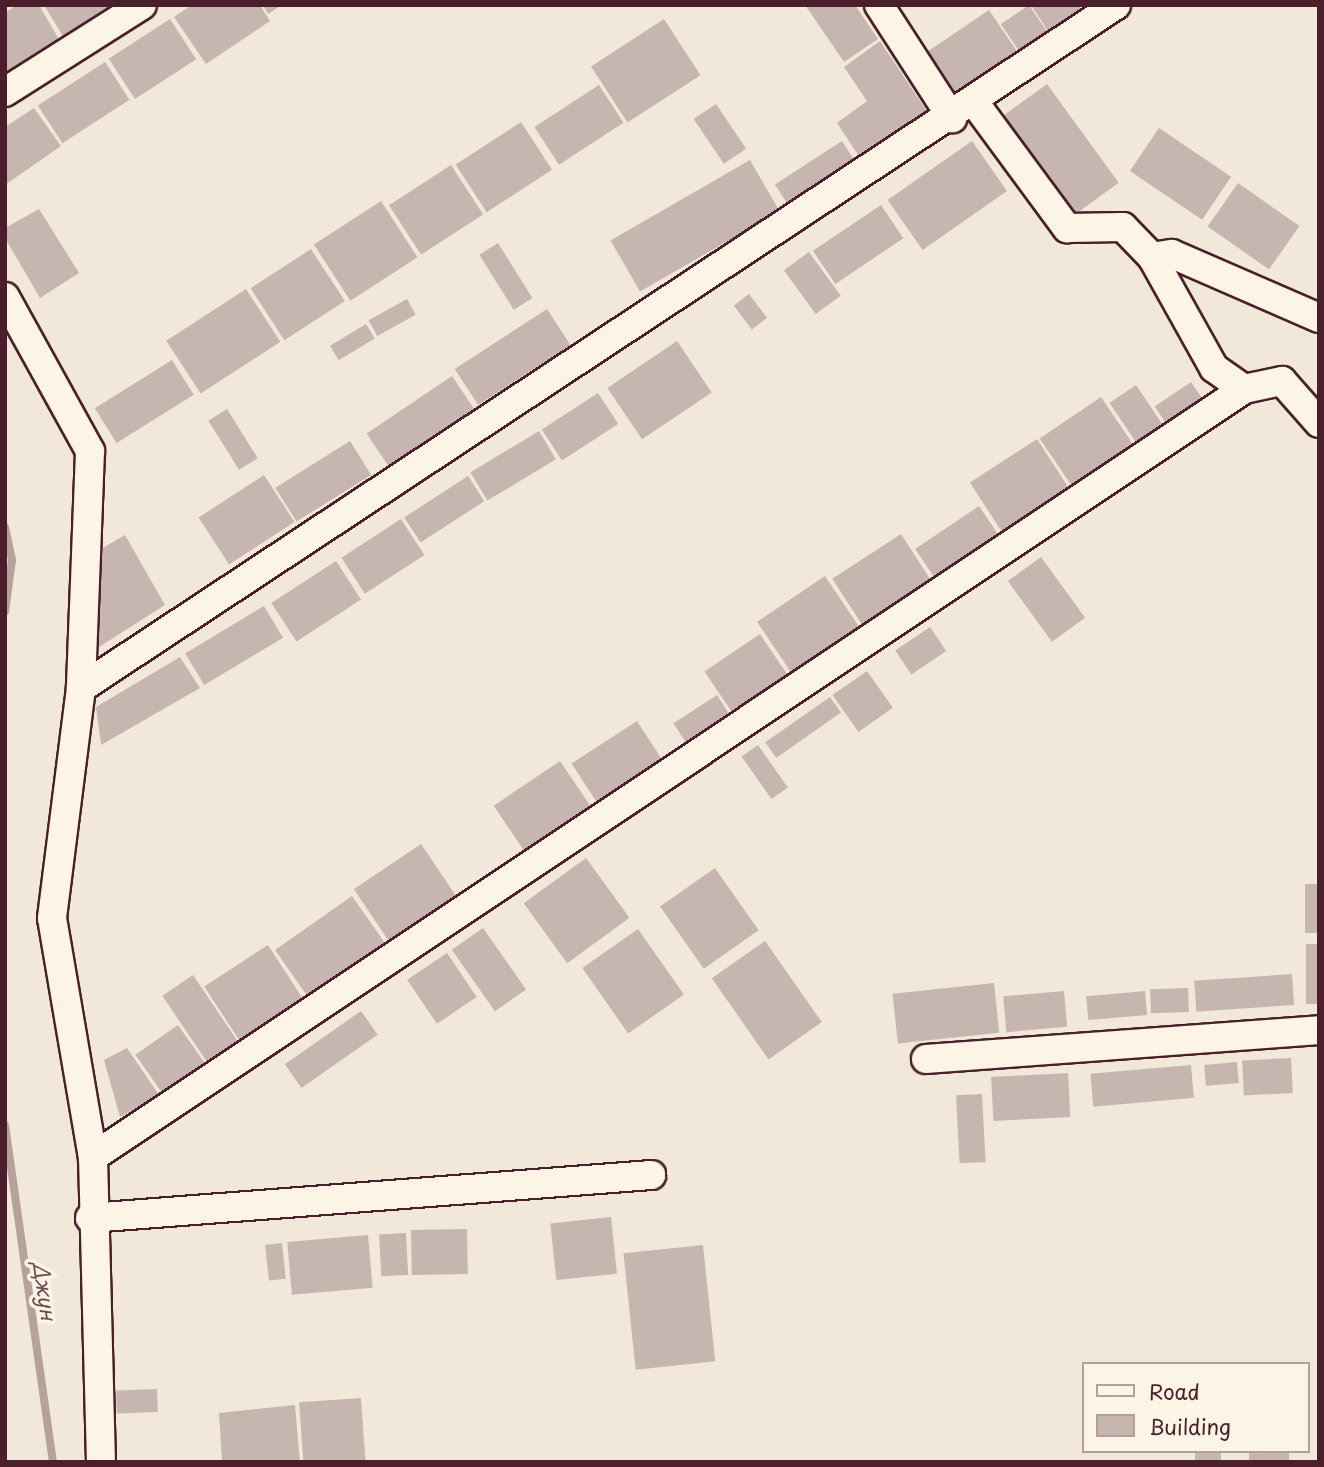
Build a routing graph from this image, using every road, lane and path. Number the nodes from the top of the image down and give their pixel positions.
1 (142, 5) edge
2 (879, 5) edge
3 (1116, 5) edge
4 (5, 92) edge
5 (963, 110) junction
6 (1152, 257) junction
7 (5, 297) edge
8 (1319, 318) edge
9 (1244, 389) junction
10 (1319, 423) edge
11 (81, 688) junction
12 (1319, 1030) edge
13 (926, 1059) dead end
14 (93, 1157) junction
15 (652, 1175) dead end
16 (90, 1219) junction
17 (101, 1462) edge

1 - 4 street
2 - 5 street
3 - 5 street
5 - 6 street
5 - 11 street
6 - 8 street
6 - 9 street
7 - 11 street
9 - 10 street
9 - 14 street
11 - 14 street
12 - 13 street
14 - 16 street
15 - 16 street
16 - 17 street

